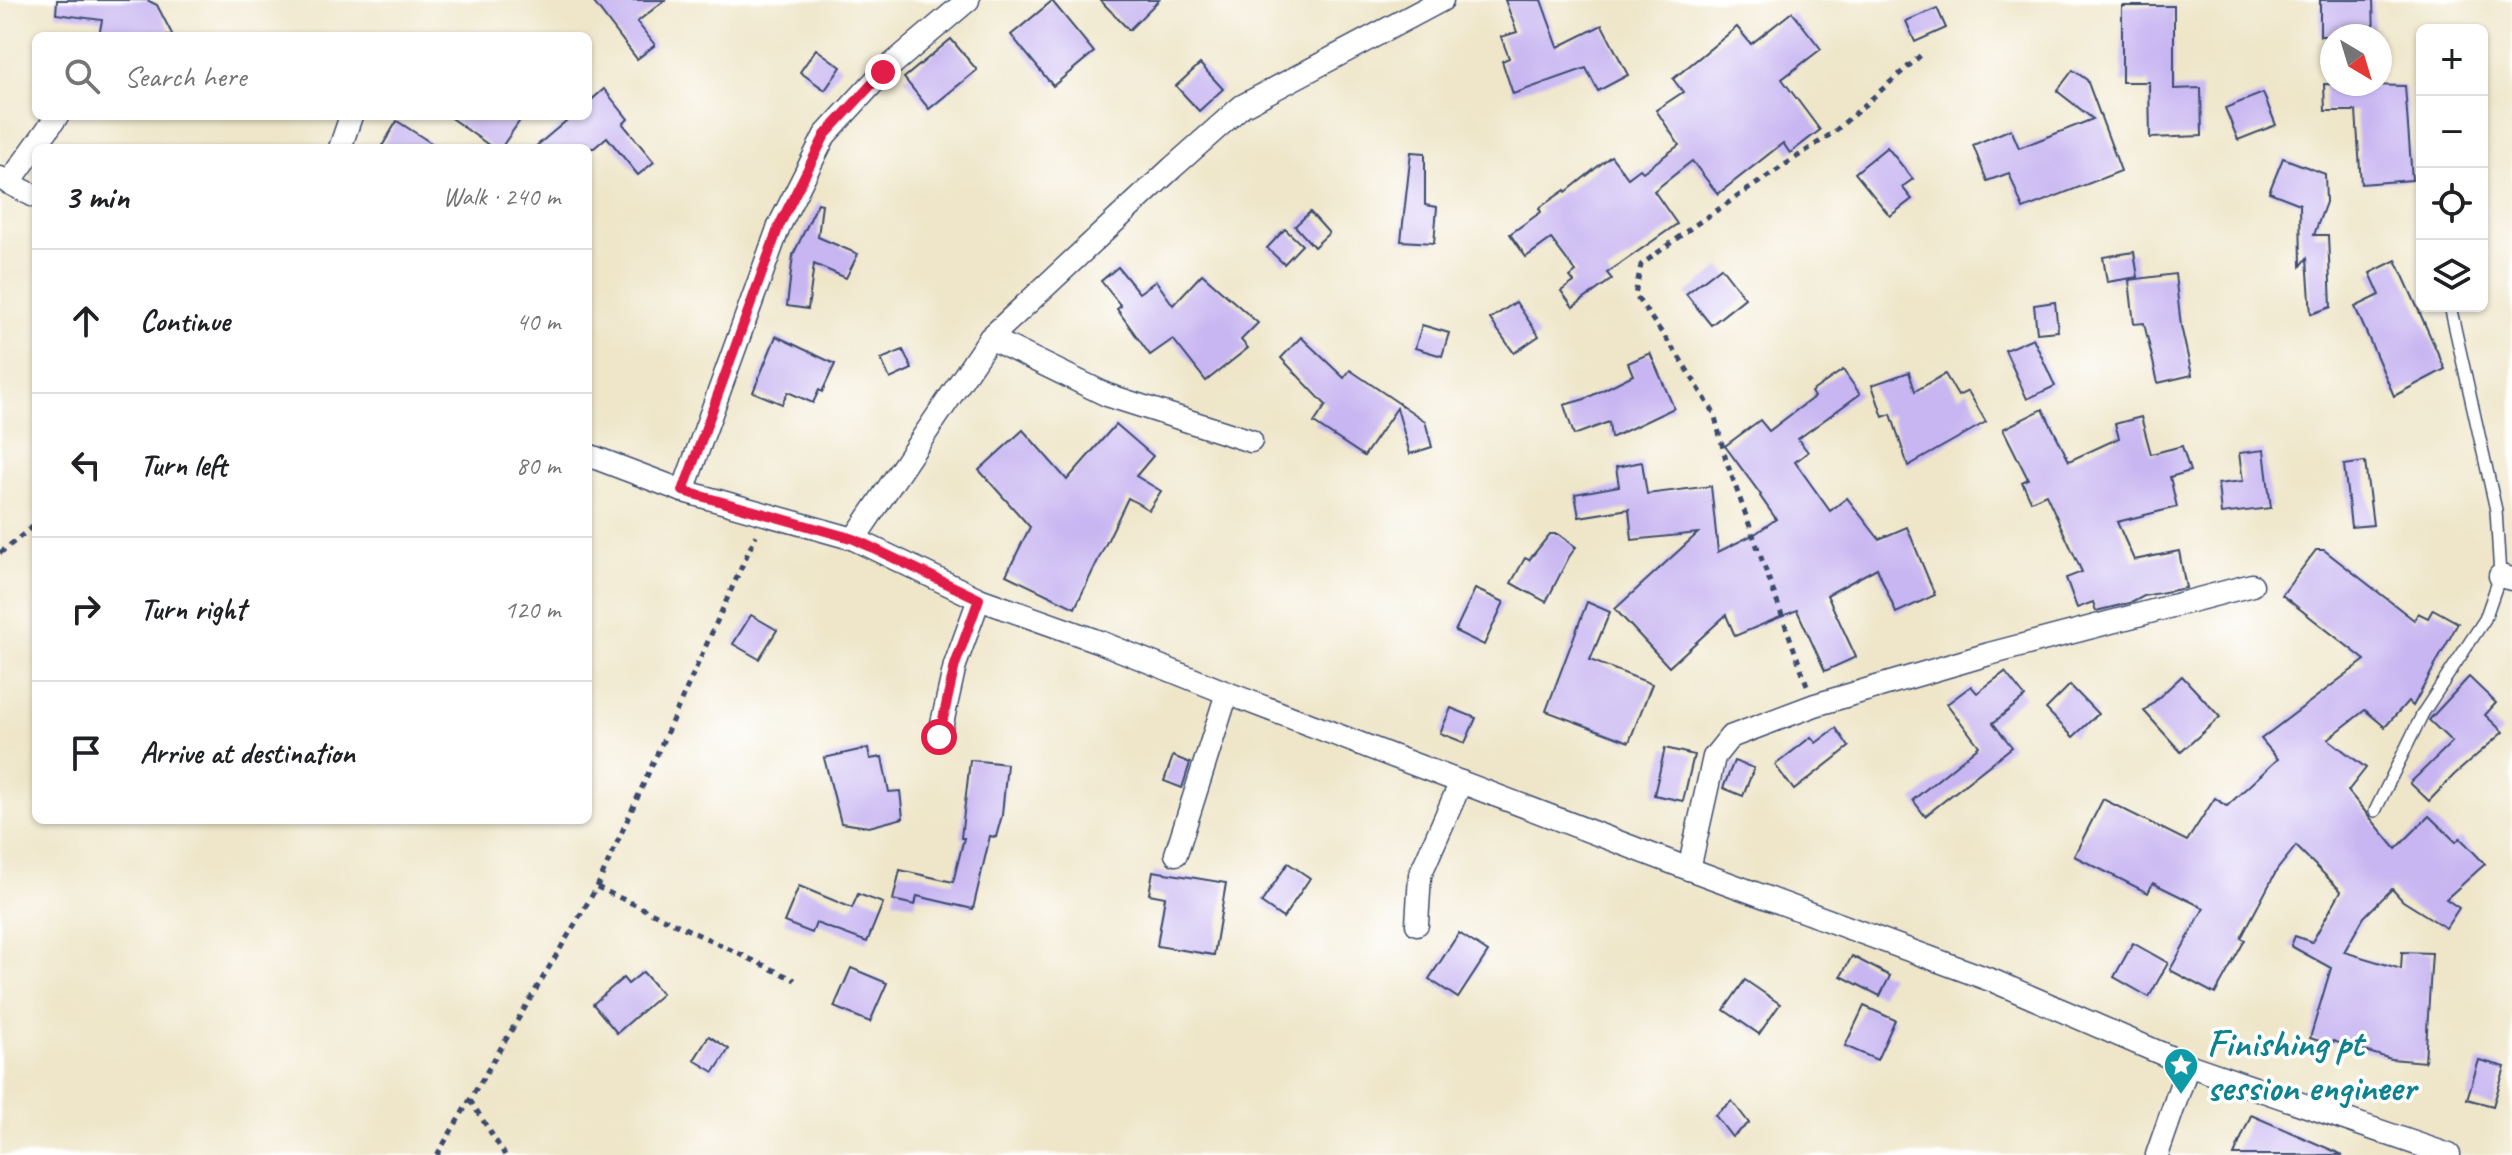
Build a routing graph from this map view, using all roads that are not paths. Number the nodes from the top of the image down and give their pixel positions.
1 (968, 0) edge
2 (1442, 0) edge
3 (54, 120) edge
4 (350, 120) edge
5 (34, 144) edge
6 (341, 144) edge
7 (32, 147) edge
8 (4, 181) edge
9 (32, 195) edge
10 (2451, 312) edge
11 (990, 338) junction
12 (1251, 441) dead end
13 (592, 457) edge
14 (683, 491) junction
15 (854, 539) junction
16 (2506, 577) edge
17 (2252, 585) dead end
18 (979, 599) junction
19 (1227, 693) junction
20 (939, 737) dead end
21 (1461, 782) junction
22 (2375, 811) dead end
23 (1176, 854) dead end
24 (1689, 869) junction
25 (1417, 924) dead end
26 (2188, 1065) junction
27 (2157, 1155) edge
28 (2449, 1155) edge

1 - 14 street
2 - 11 street
3 - 5 street
4 - 6 street
7 - 8 street
8 - 9 street
10 - 16 lane
11 - 12 street
11 - 15 street
13 - 14 street
14 - 15 street
15 - 18 street
16 - 22 lane
17 - 24 street
18 - 19 street
18 - 20 street
19 - 21 street
19 - 23 street
21 - 24 street
21 - 25 street
24 - 26 street
26 - 27 street
26 - 28 street

